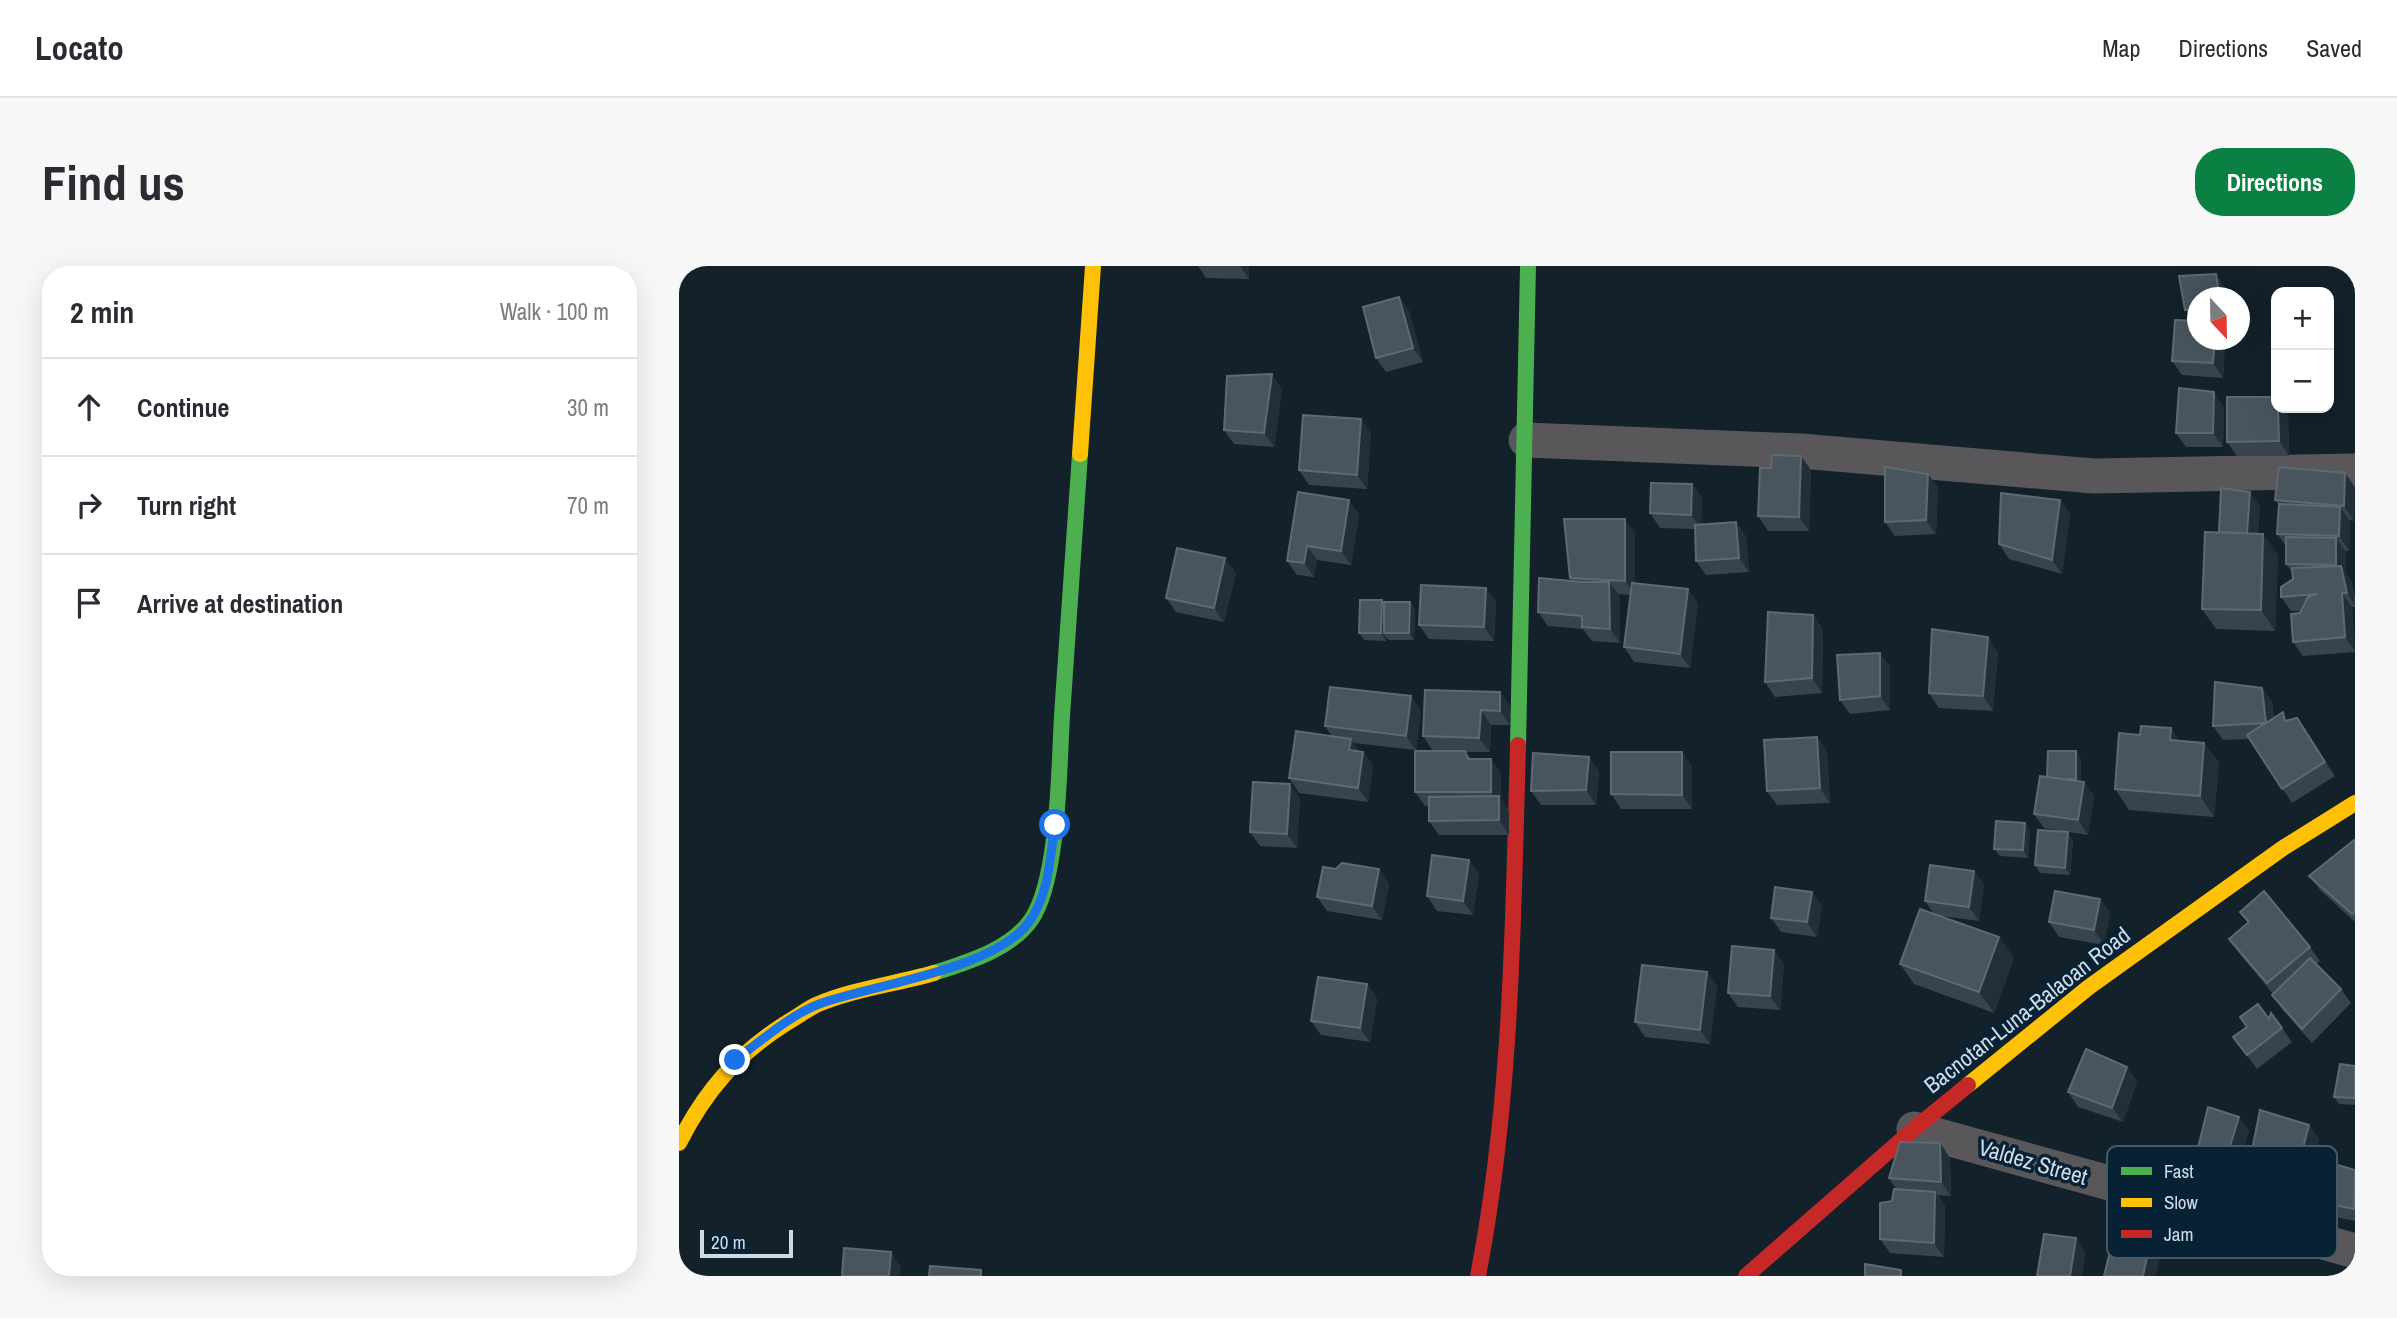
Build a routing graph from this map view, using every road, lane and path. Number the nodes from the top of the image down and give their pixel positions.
1 (1093, 266) edge
2 (1528, 266) edge
3 (1526, 440) junction
4 (2355, 471) edge
5 (2355, 803) edge
6 (1914, 1129) junction
7 (679, 1143) edge
8 (2107, 1182) edge
9 (2337, 1246) edge
10 (2355, 1251) edge
11 (1478, 1276) edge
12 (1746, 1276) edge

1 - 7 street
2 - 3 street
3 - 4 street
3 - 11 street
5 - 6 street, Bacnotan-Luna-Balaoan Road
6 - 8 street, Valdez Street
6 - 12 street, Bacnotan-Luna-Balaoan Road
9 - 10 street, Valdez Street

